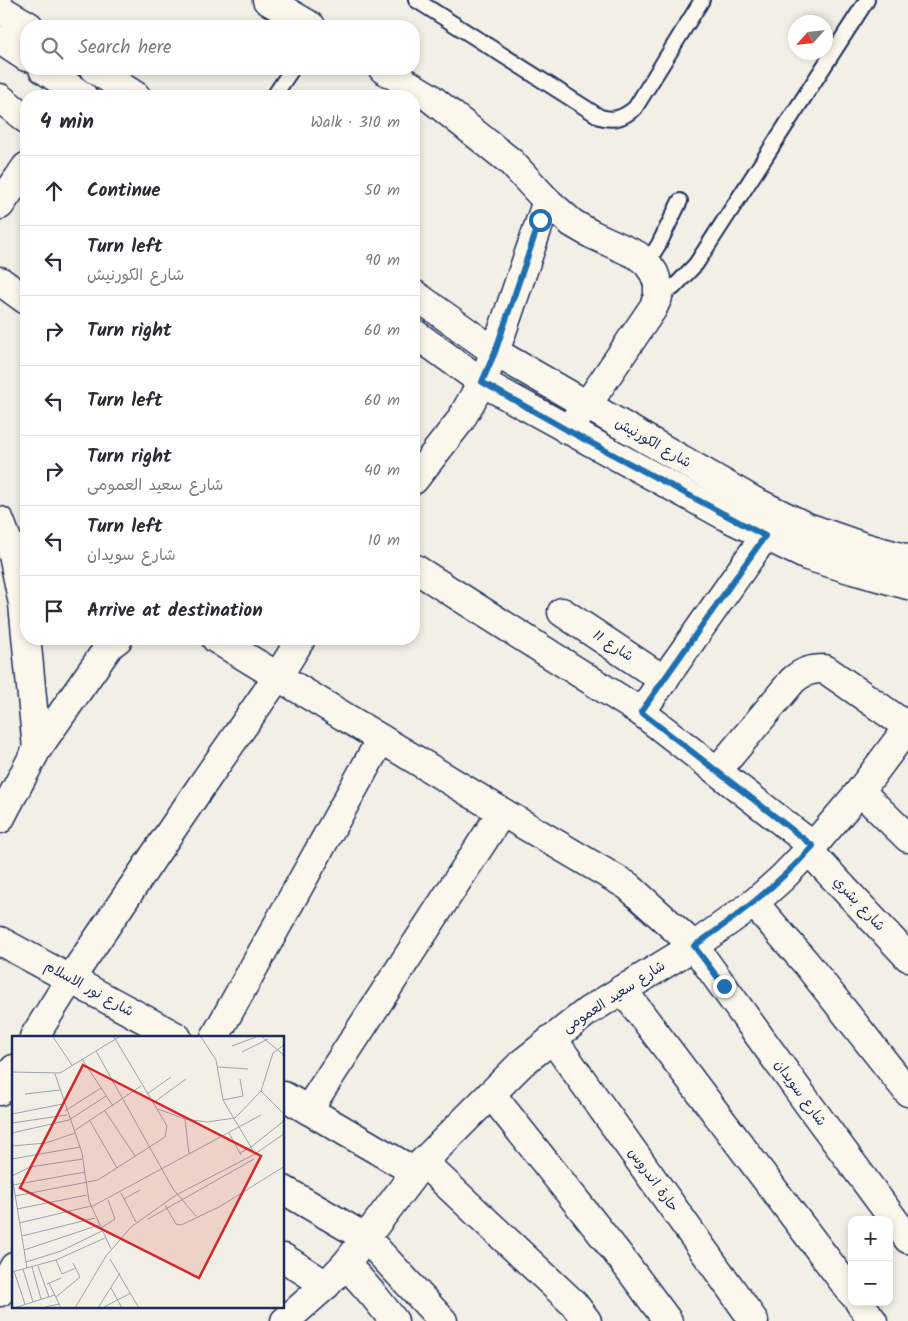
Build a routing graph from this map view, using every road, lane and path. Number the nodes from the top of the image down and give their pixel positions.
1 (267, 0) edge
2 (416, 0) edge
3 (702, 0) edge
4 (867, 0) edge
5 (0, 9) edge
6 (301, 20) edge
7 (20, 21) edge
8 (52, 75) edge
9 (103, 75) edge
10 (288, 75) edge
11 (393, 75) edge
12 (73, 90) edge
13 (127, 90) edge
14 (278, 90) edge
15 (418, 90) edge
16 (420, 91) edge
17 (0, 98) edge
18 (20, 114) edge
19 (20, 176) edge
20 (547, 201) junction
21 (680, 201) dead end
22 (0, 205) edge
23 (647, 262) junction
24 (0, 282) edge
25 (20, 296) edge
26 (658, 297) junction
27 (420, 298) edge
28 (420, 337) edge
29 (495, 352) junction
30 (482, 382) junction
31 (587, 405) junction
32 (567, 430) junction
33 (420, 472) edge
34 (0, 521) edge
35 (765, 536) junction
36 (20, 551) edge
37 (908, 559) edge
38 (420, 572) edge
39 (908, 584) edge
40 (562, 612) dead end
41 (27, 645) edge
42 (110, 645) edge
43 (226, 645) edge
44 (297, 645) edge
45 (278, 676) junction
46 (664, 680) junction
47 (641, 712) junction
48 (381, 739) junction
49 (904, 741) edge
50 (37, 749) junction
51 (718, 770) junction
52 (7, 789) edge
53 (860, 791) junction
54 (502, 812) junction
55 (0, 818) edge
56 (908, 838) edge
57 (811, 849) junction
58 (754, 903) junction
59 (0, 941) edge
60 (694, 946) junction
61 (908, 957) edge
62 (70, 978) junction
63 (622, 990) junction
64 (148, 1030) edge
65 (35, 1036) edge
66 (173, 1036) edge
67 (216, 1036) edge
68 (552, 1038) junction
69 (12, 1072) edge
70 (0, 1091) edge
71 (908, 1092) edge
72 (491, 1094) junction
73 (285, 1097) edge
74 (308, 1110) junction
75 (419, 1167) junction
76 (285, 1191) edge
77 (366, 1238) junction
78 (908, 1239) edge
79 (285, 1259) edge
80 (346, 1264) junction
81 (12, 1271) edge
82 (326, 1285) junction
83 (848, 1287) edge
84 (0, 1292) edge
85 (862, 1306) edge
86 (286, 1321) edge
87 (394, 1321) edge
88 (443, 1321) edge
89 (587, 1321) edge
90 (668, 1321) edge
91 (754, 1321) edge
92 (873, 1321) edge

1 - 6 street
2 - 3 lane
4 - 26 lane
5 - 7 street
8 - 12 street
9 - 13 street
10 - 14 lane
11 - 15 street
16 - 20 street
17 - 18 street
19 - 22 street
20 - 23 street
20 - 29 street
21 - 23 lane
23 - 26 street
24 - 25 street
26 - 31 street
27 - 29 street, شارع الكورنيش
28 - 30 street, شارع الكورنيش
29 - 30 street
29 - 31 street, شارع الكورنيش
30 - 32 street, شارع الكورنيش
30 - 33 street
31 - 32 street
31 - 37 street, شارع الكورنيش
32 - 35 street, شارع الكورنيش
34 - 36 street
35 - 39 street, شارع الكورنيش
35 - 46 street
38 - 47 street, شارع بشري
40 - 46 street, شارع 11
41 - 50 street
42 - 50 street
43 - 45 street, شارع سويدان
44 - 45 street
45 - 48 street, شارع سويدان
45 - 62 street
46 - 47 street
47 - 51 street, شارع بشري
48 - 54 street, شارع سويدان
48 - 67 street
49 - 51 street
49 - 53 street, شارع سعيد العمومى
50 - 52 street
51 - 57 street, شارع بشري
52 - 55 street
53 - 56 street
53 - 57 street, شارع سعيد العمومى
54 - 60 street, شارع سويدان
54 - 74 street
57 - 58 street, شارع سعيد العمومى
57 - 61 street, شارع بشري
58 - 60 street, شارع سعيد العمومى
58 - 71 street
59 - 62 street, شارع نور الاسلام
60 - 63 street, شارع سعيد العمومى
60 - 78 street, شارع سويدان
62 - 64 street, شارع نور الاسلام
62 - 65 street
63 - 68 street, شارع سعيد العمومى
63 - 83 street
64 - 66 street, شارع نور الاسلام
68 - 72 street, شارع سعيد العمومى
68 - 91 street, حارة اندروس
69 - 70 street
72 - 75 street, شارع سعيد العمومى
72 - 90 street
73 - 74 street
74 - 75 street
75 - 77 street, شارع سعيد العمومى
75 - 89 street
76 - 77 street
77 - 80 street, شارع سعيد العمومى
77 - 88 street
79 - 82 street
80 - 82 street, شارع سعيد العمومى
80 - 87 street
81 - 84 street
82 - 86 street, شارع سعيد العمومى
85 - 92 street

